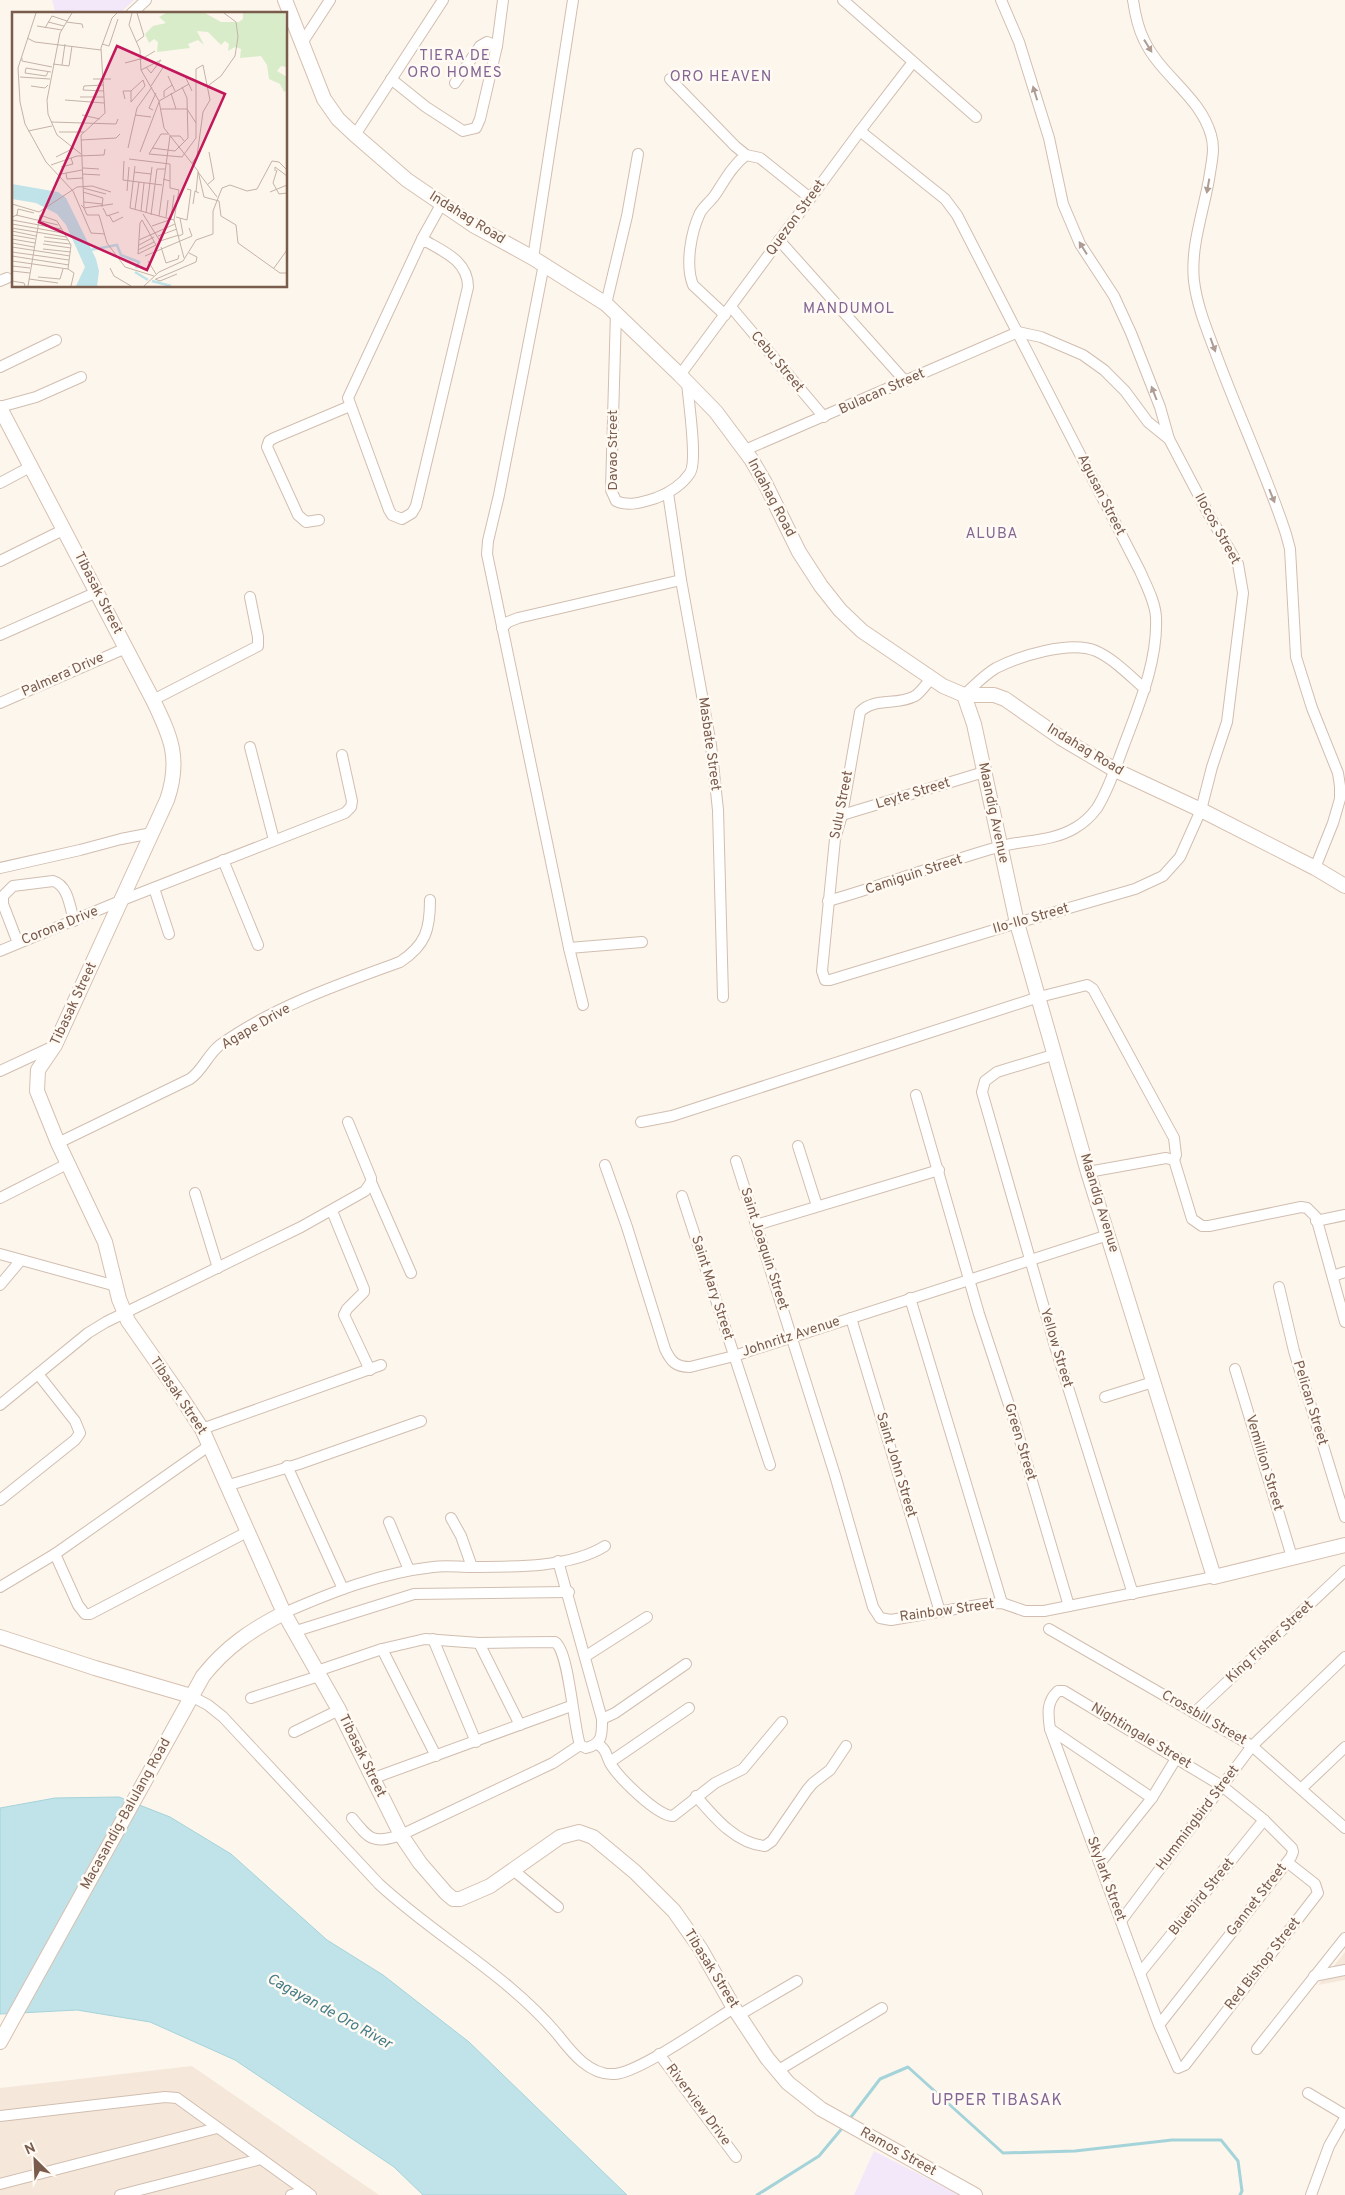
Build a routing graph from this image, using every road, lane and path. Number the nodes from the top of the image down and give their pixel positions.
1 (146, 0) edge
2 (330, 0) edge
3 (443, 0) edge
4 (504, 0) edge
5 (573, 0) edge
6 (843, 0) edge
7 (1001, 0) edge
8 (1133, 0) edge
9 (133, 12) edge
10 (290, 27) edge
11 (302, 43) junction
12 (497, 46) junction
13 (913, 62) junction
14 (391, 79) junction
15 (670, 79) dead end
16 (456, 83) dead end
17 (976, 117) dead end
18 (860, 131) junction
19 (355, 135) junction
20 (638, 154) dead end
21 (746, 155) junction
22 (810, 198) junction
23 (442, 203) junction
24 (422, 239) junction
25 (779, 240) junction
26 (538, 261) junction
27 (611, 308) junction
28 (728, 311) junction
29 (1018, 332) junction
30 (56, 340) dead end
31 (0, 367) edge
32 (81, 376) dead end
33 (684, 378) junction
34 (905, 381) junction
35 (350, 406) junction
36 (0, 408) edge
37 (824, 417) junction
38 (1169, 440) junction
39 (745, 450) junction
40 (30, 467) junction
41 (0, 482) edge
42 (668, 493) junction
43 (320, 520) dead end
44 (65, 529) junction
45 (0, 561) edge
46 (681, 580) junction
47 (97, 592) junction
48 (250, 597) dead end
49 (502, 628) junction
50 (0, 635) edge
51 (126, 648) junction
52 (931, 679) junction
53 (1145, 688) junction
54 (964, 695) junction
55 (153, 700) junction
56 (0, 703) edge
57 (250, 747) dead end
58 (342, 755) dead end
59 (1115, 770) junction
60 (984, 772) junction
61 (1201, 810) junction
62 (842, 815) junction
63 (152, 833) junction
64 (274, 840) junction
65 (999, 847) junction
66 (223, 860) junction
67 (0, 868) edge
68 (1315, 868) junction
69 (1345, 886) edge
70 (154, 888) junction
71 (430, 900) dead end
72 (120, 901) junction
73 (828, 901) junction
74 (74, 921) junction
75 (1018, 923) junction
76 (170, 934) dead end
77 (642, 942) dead end
78 (18, 943) junction
79 (258, 944) dead end
80 (569, 948) junction
81 (0, 951) edge
82 (824, 980) joint
83 (723, 997) dead end
84 (1039, 997) junction
85 (583, 1005) dead end
86 (55, 1046) junction
87 (1056, 1054) junction
88 (0, 1070) edge
89 (916, 1095) dead end
90 (348, 1122) dead end
91 (641, 1122) dead end
92 (58, 1143) junction
93 (798, 1146) dead end
94 (1174, 1160) junction
95 (736, 1161) dead end
96 (69, 1163) junction
97 (605, 1164) dead end
98 (939, 1170) junction
99 (1088, 1172) junction
100 (371, 1182) junction
101 (195, 1193) dead end
102 (682, 1196) dead end
103 (0, 1198) edge
104 (817, 1206) junction
105 (332, 1211) junction
106 (1345, 1215) edge
107 (1316, 1221) junction
108 (756, 1224) junction
109 (1108, 1235) junction
110 (0, 1254) edge
111 (21, 1260) junction
112 (1030, 1261) junction
113 (218, 1268) junction
114 (1345, 1272) edge
115 (411, 1273) dead end
116 (1333, 1276) junction
117 (969, 1279) junction
118 (0, 1284) edge
119 (116, 1286) junction
120 (1279, 1287) dead end
121 (910, 1298) junction
122 (124, 1312) junction
123 (851, 1318) junction
124 (1345, 1319) edge
125 (792, 1337) junction
126 (734, 1356) junction
127 (381, 1366) dead end
128 (1235, 1369) dead end
129 (370, 1370) junction
130 (38, 1374) junction
131 (1153, 1382) junction
132 (1105, 1397) dead end
133 (0, 1405) edge
134 (421, 1422) dead end
135 (202, 1430) junction
136 (210, 1445) junction
137 (770, 1465) dead end
138 (287, 1466) junction
139 (226, 1486) junction
140 (0, 1500) edge
141 (1345, 1517) edge
142 (451, 1518) dead end
143 (389, 1522) dead end
144 (247, 1532) junction
145 (1345, 1545) edge
146 (605, 1546) dead end
147 (55, 1554) junction
148 (1292, 1558) junction
149 (558, 1561) junction
150 (472, 1567) junction
151 (410, 1570) junction
152 (1345, 1571) edge
153 (1214, 1577) junction
154 (0, 1587) edge
155 (343, 1589) junction
156 (569, 1592) junction
157 (1133, 1594) junction
158 (1002, 1603) junction
159 (1069, 1606) junction
160 (940, 1612) junction
161 (284, 1613) junction
162 (647, 1618) dead end
163 (1049, 1628) dead end
164 (293, 1632) junction
165 (0, 1637) edge
166 (433, 1639) junction
167 (479, 1643) junction
168 (382, 1649) junction
169 (586, 1656) junction
170 (1345, 1657) edge
171 (686, 1664) dead end
172 (318, 1674) junction
173 (1058, 1691) joint
174 (191, 1696) junction
175 (251, 1698) dead end
176 (572, 1706) junction
177 (689, 1708) dead end
178 (339, 1710) junction
179 (1194, 1712) junction
180 (602, 1719) junction
181 (782, 1722) dead end
182 (520, 1725) junction
183 (1050, 1729) junction
184 (294, 1732) dead end
185 (476, 1742) junction
186 (597, 1744) junction
187 (580, 1745) junction
188 (846, 1746) dead end
189 (1252, 1746) junction
190 (1345, 1747) edge
191 (436, 1756) junction
192 (1177, 1757) junction
193 (610, 1762) junction
194 (374, 1778) junction
195 (1222, 1786) junction
196 (1302, 1788) junction
197 (696, 1796) junction
198 (1152, 1798) junction
199 (352, 1818) dead end
200 (1264, 1820) junction
201 (1345, 1828) edge
202 (401, 1835) junction
203 (1288, 1862) junction
204 (1100, 1863) junction
205 (513, 1870) junction
206 (558, 1907) dead end
207 (1121, 1921) junction
208 (1345, 1938) edge
209 (1345, 1970) edge
210 (1140, 1973) junction
211 (1314, 1976) junction
212 (797, 1981) dead end
213 (882, 2008) dead end
214 (736, 2011) junction
215 (1159, 2025) junction
216 (0, 2042) edge
217 (1257, 2049) dead end
218 (659, 2054) junction
219 (1178, 2068) joint
220 (777, 2071) junction
221 (1308, 2093) dead end
222 (821, 2109) joint
223 (0, 2116) edge
224 (1345, 2117) edge
225 (216, 2128) junction
226 (736, 2157) dead end
227 (261, 2159) junction
228 (0, 2184) edge
229 (309, 2193) edge
230 (120, 2195) edge
231 (291, 2195) edge
232 (975, 2195) edge
233 (1311, 2195) edge

1 - 9 street
2 - 11 street
3 - 14 street
4 - 12 street
5 - 26 street
6 - 13 street
38 -> 7 street
8 -> 68 street
10 - 11 street, Indahag Road
11 - 19 street, Indahag Road
12 - 14 street
12 - 16 street
13 - 17 street
13 - 18 street, Quezon Street
14 - 19 street
15 - 21 street
18 - 22 street, Quezon Street
18 - 29 street, Agusan Street
19 - 23 street, Indahag Road
20 - 27 street
21 - 22 street
21 - 28 street, Cebu Street
22 - 25 street, Quezon Street
23 - 24 street
23 - 26 street, Indahag Road
24 - 35 street
24 - 35 street
25 - 28 street, Quezon Street
25 - 34 street
26 - 27 street, Indahag Road
26 - 49 street
27 - 33 street, Indahag Road
27 - 42 street, Davao Street
28 - 33 street, Quezon Street
28 - 37 street, Cebu Street
29 - 34 street, Bulacan Street
29 - 38 street, Ilocos Street
29 - 53 street, Agusan Street
30 - 31 street
32 - 36 street
33 - 39 street, Indahag Road
33 - 42 street, Davao Street
34 - 37 street, Bulacan Street
35 - 43 street
36 - 40 street, Tibasak Street
37 - 39 street, Bulacan Street
38 - 61 street, Ilocos Street
39 - 52 street, Indahag Road
40 - 41 street
40 - 44 street, Tibasak Street
42 - 46 street, Masbate Street
44 - 45 street
44 - 47 street, Tibasak Street
46 - 49 street
46 - 83 street, Masbate Street
47 - 50 street
47 - 51 street, Tibasak Street
48 - 55 street
49 - 80 street
51 - 55 street, Tibasak Street
51 - 56 street, Palmera Drive
52 - 54 street, Indahag Road
52 - 62 street, Sulu Street
53 - 54 street
53 - 59 street, Agusan Street
54 - 59 street, Indahag Road
54 - 60 street, Maandig Avenue
55 - 63 street, Tibasak Street
57 - 64 street
58 - 64 street, Corona Drive
59 - 61 street, Indahag Road
59 - 65 street, Agusan Street
60 - 62 street, Leyte Street
60 - 65 street, Maandig Avenue
61 - 68 street, Indahag Road
61 - 75 street, Ilo-Ilo Street
62 - 73 street, Sulu Street
63 - 67 street
63 - 72 street, Tibasak Street
64 - 66 street, Corona Drive
65 - 73 street, Camiguin Street
65 - 75 street, Maandig Avenue
66 - 70 street, Corona Drive
66 - 79 street
68 - 69 street, Indahag Road
70 - 72 street, Corona Drive
70 - 76 street
71 - 92 street, Agape Drive
72 - 74 street, Corona Drive
72 - 86 street, Tibasak Street
73 - 82 street, Sulu Street
74 - 78 street, Corona Drive
74 - 78 street
75 - 82 street, Ilo-Ilo Street
75 - 84 street, Maandig Avenue
77 - 80 street
78 - 81 street, Corona Drive
80 - 85 street
84 - 87 street, Maandig Avenue
84 - 91 street
84 - 94 street
86 - 88 street
86 - 92 street, Tibasak Street
87 - 99 street, Maandig Avenue
87 - 112 street, Yellow Street
89 - 98 street, Green Street
90 - 100 street
92 - 96 street, Tibasak Street
93 - 104 street
94 - 99 street
94 - 107 street
95 - 108 street, Saint Joaquin Street
96 - 103 street
96 - 119 street, Tibasak Street
97 - 126 street, Johnritz Avenue
98 - 104 street
98 - 117 street, Green Street
99 - 109 street, Maandig Avenue
100 - 105 street
100 - 115 street
101 - 113 street
102 - 126 street, Saint Mary Street
104 - 108 street
105 - 113 street
105 - 129 street
106 - 107 street
107 - 116 street
108 - 125 street, Saint Joaquin Street
109 - 112 street, Johnritz Avenue
109 - 131 street, Maandig Avenue
110 - 111 street
111 - 118 street
111 - 119 street
112 - 117 street, Johnritz Avenue
112 - 157 street, Yellow Street
113 - 122 street
114 - 116 street
116 - 124 street
117 - 121 street, Johnritz Avenue
117 - 159 street, Green Street
119 - 122 street, Tibasak Street
120 - 141 street, Pelican Street
121 - 123 street, Johnritz Avenue
121 - 158 street
122 - 130 street
122 - 135 street, Tibasak Street
123 - 125 street, Johnritz Avenue
123 - 160 street, Saint John Street
125 - 126 street, Johnritz Avenue
125 - 160 street, Rainbow Street
126 - 137 street, Saint Mary Street
127 - 129 street
128 - 148 street, Vemillion Street
129 - 135 street
130 - 133 street
130 - 140 street
131 - 132 street
131 - 153 street, Maandig Avenue
134 - 138 street
135 - 136 street, Tibasak Street
136 - 139 street, Tibasak Street
136 - 147 street
138 - 139 street
138 - 155 street
139 - 144 street, Tibasak Street
142 - 150 street
143 - 151 street
144 - 147 street
144 - 161 street, Tibasak Street
145 - 148 street
146 - 149 street
147 - 154 street
148 - 153 street
149 - 150 street
149 - 156 street
150 - 151 street
151 - 155 street
152 - 179 street, King Fisher Street
153 - 157 street, Rainbow Street
155 - 161 street
156 - 164 street
156 - 169 street
157 - 159 street, Rainbow Street
158 - 159 street, Rainbow Street
158 - 160 street, Rainbow Street
161 - 164 street, Tibasak Street
161 - 174 street, Macasandig-Balulang Road
162 - 169 street
163 - 179 street, Crossbill Street
164 - 172 street, Tibasak Street
165 - 174 street
166 - 167 street
166 - 168 street
166 - 185 street
167 - 176 street
167 - 182 street
168 - 172 street
168 - 191 street
169 - 180 street
170 - 189 street, Hummingbird Street
171 - 180 street
172 - 175 street
172 - 178 street, Tibasak Street
173 - 183 street, Skylark Street
173 - 192 street, Nightingale Street
174 - 216 street, Macasandig-Balulang Road
174 - 218 street
176 - 182 street
176 - 187 street
177 - 193 street
178 - 184 street
178 - 194 street, Tibasak Street
179 - 189 street, Crossbill Street
180 - 186 street
181 - 197 street
182 - 185 street
183 - 198 street
183 - 204 street, Skylark Street
185 - 191 street
186 - 187 street
186 - 193 street
187 - 202 street
188 - 197 street
189 - 195 street, Hummingbird Street
189 - 196 street, Crossbill Street
190 - 196 street
191 - 194 street
192 - 195 street, Nightingale Street
192 - 198 street
193 - 197 street
194 - 202 street, Tibasak Street
195 - 200 street, Gannet Street
195 - 207 street, Hummingbird Street
196 - 201 street, Crossbill Street
198 - 204 street
199 - 202 street
200 - 203 street, Gannet Street
200 - 210 street, Bluebird Street
202 - 205 street, Tibasak Street
203 - 215 street, Gannet Street
203 - 219 street, Red Bishop Street
204 - 207 street, Skylark Street
205 - 206 street
205 - 214 street, Tibasak Street
207 - 210 street, Skylark Street
208 - 211 street
209 - 211 street
210 - 215 street, Skylark Street
211 - 217 street
212 - 214 street
213 - 220 street
214 - 218 street
214 - 220 street, Tibasak Street
215 - 219 street, Skylark Street
218 - 226 street, Riverview Drive
220 - 222 street, Tibasak Street
221 - 224 street
222 - 232 street, Ramos Street
223 - 225 street
224 - 233 street
225 - 227 street
225 - 228 street
227 - 229 street
227 - 230 street
229 - 231 street

